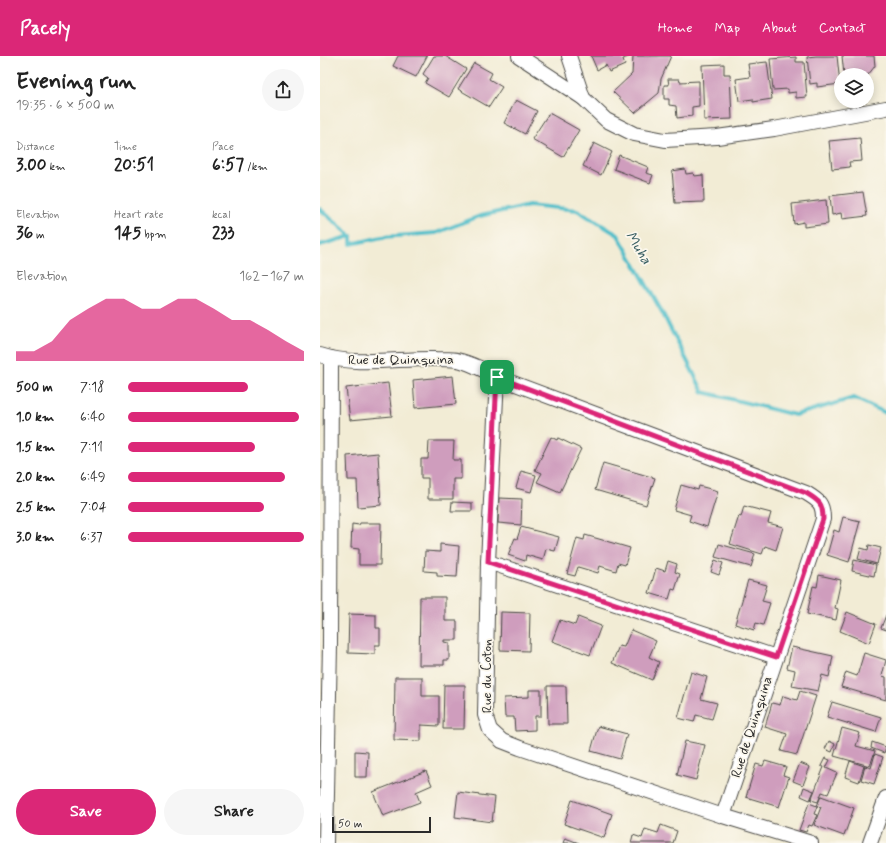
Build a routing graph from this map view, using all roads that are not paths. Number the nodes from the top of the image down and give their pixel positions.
1 (519, 56) edge
2 (569, 56) edge
3 (583, 98) junction
4 (886, 108) edge
5 (325, 357) edge
6 (497, 377) junction
7 (325, 541) edge
8 (488, 562) junction
9 (776, 657) junction
10 (324, 753) edge
11 (886, 798) edge
12 (723, 816) junction
13 (326, 843) edge
14 (811, 843) edge
15 (870, 843) edge

1 - 3 street
2 - 3 street
3 - 4 street
5 - 6 street, Rue de Quinquina
5 - 7 street
6 - 8 street, Rue du Coton
6 - 9 street, Rue de Quinquina
7 - 10 street
8 - 9 street
8 - 12 street, Rue du Coton
9 - 12 street, Rue de Quinquina
10 - 13 street
11 - 15 street
12 - 14 street, Rue du Coton

